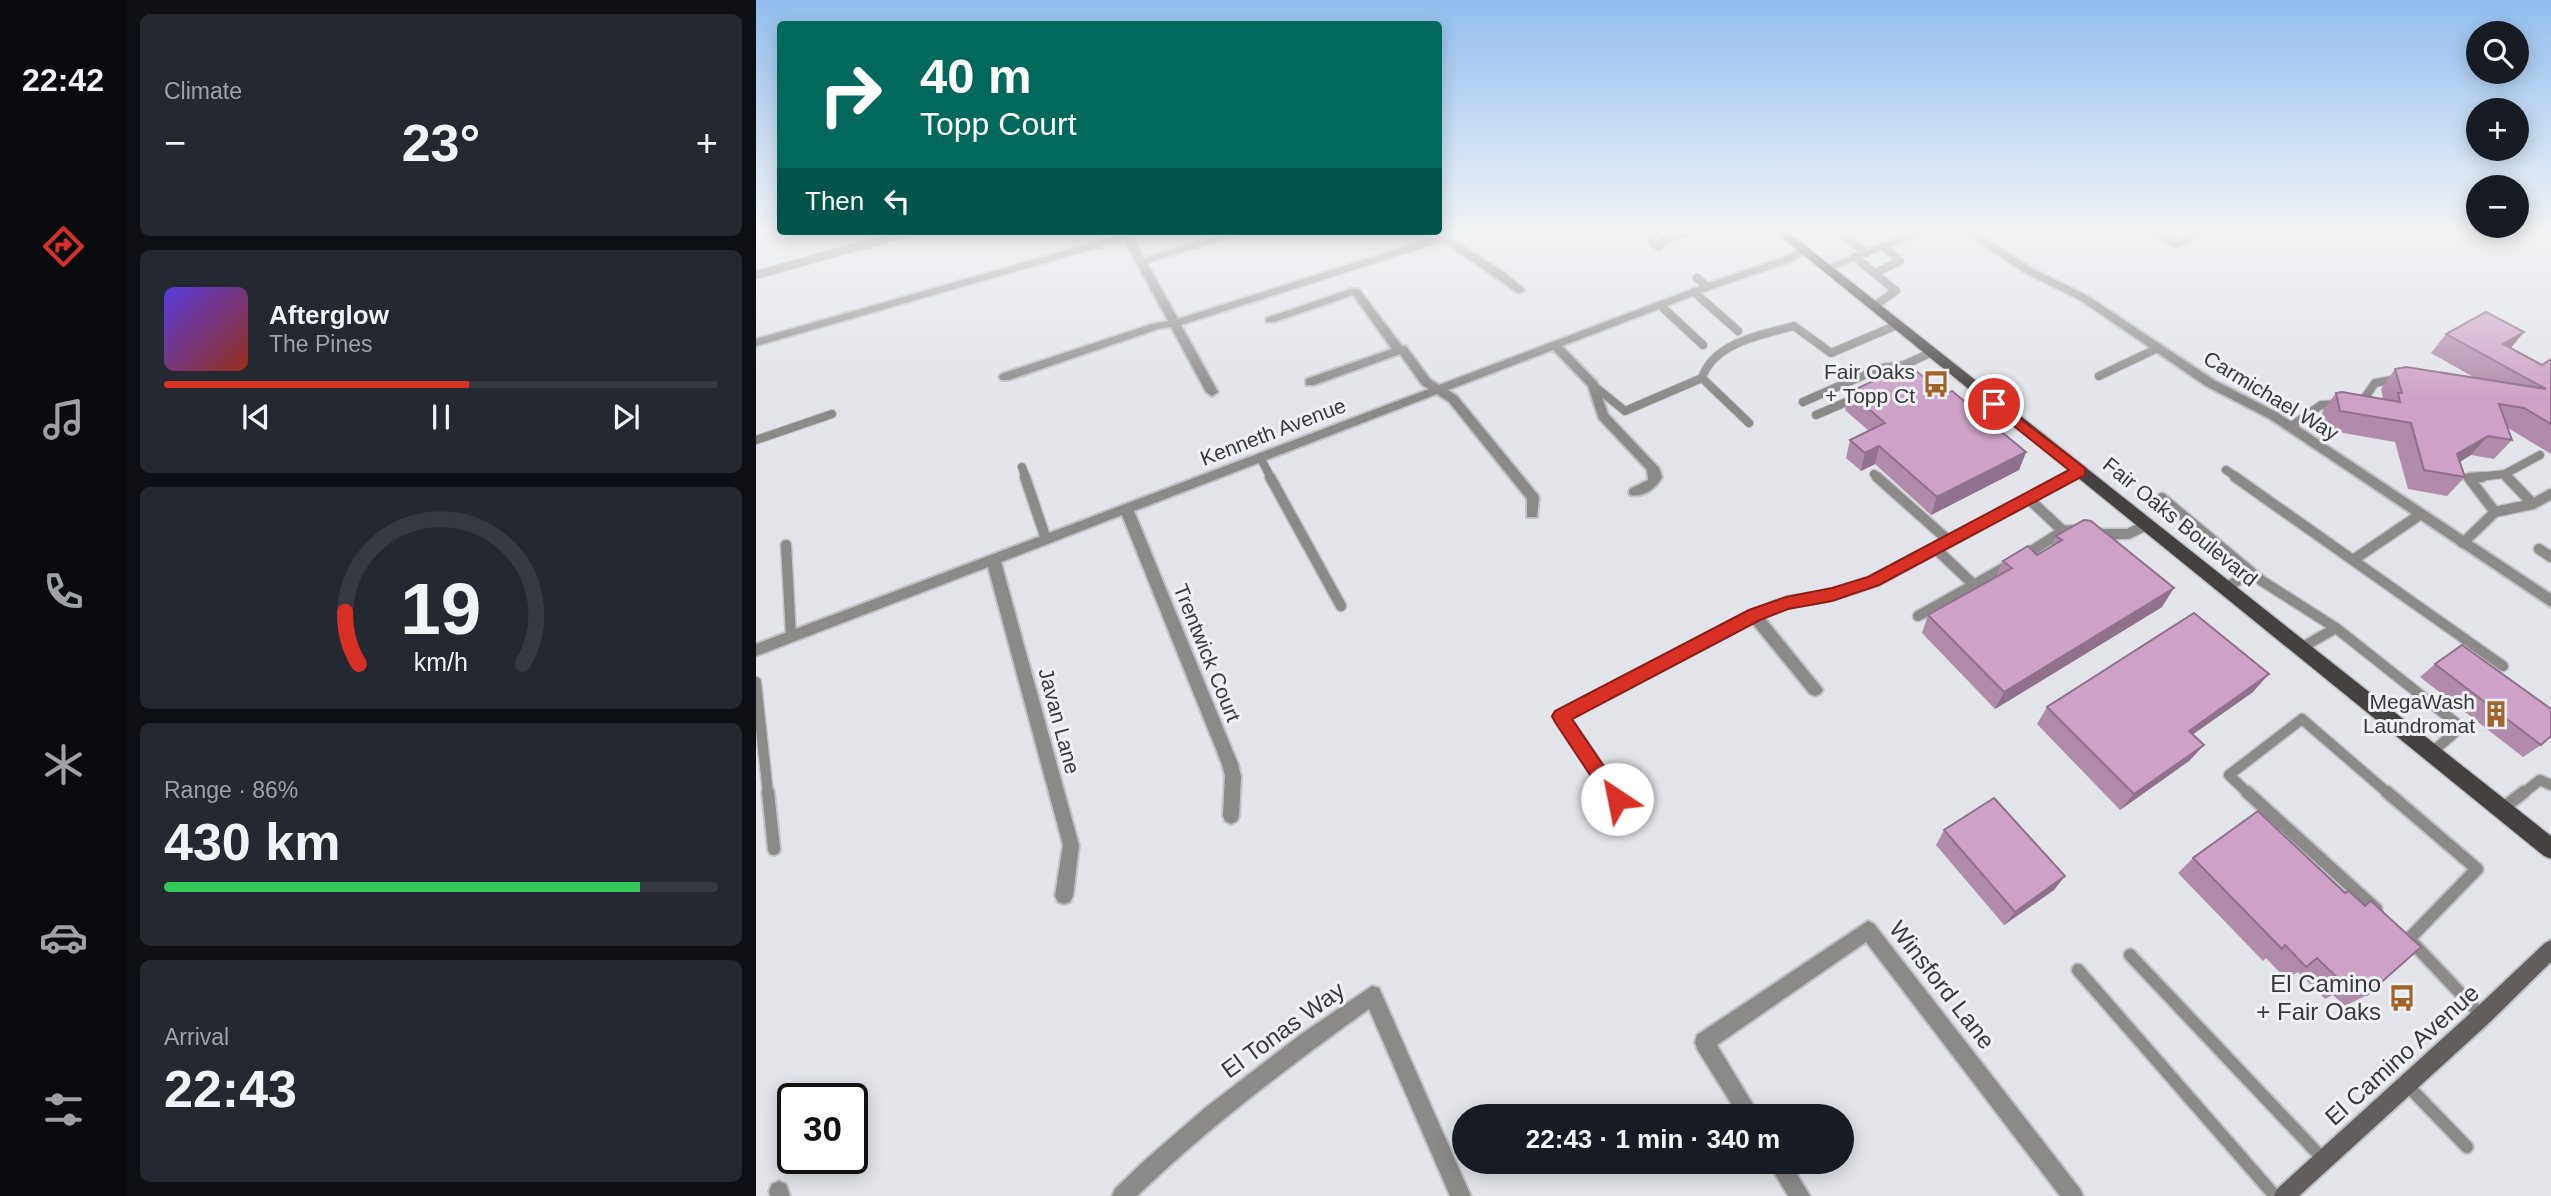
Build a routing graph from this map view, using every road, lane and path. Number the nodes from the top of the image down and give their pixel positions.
1 (944, 287) edge
2 (1154, 287) edge
3 (1288, 287) edge
4 (1517, 287) edge
5 (1707, 287) edge
6 (1850, 287) edge
7 (1892, 287) edge
8 (2061, 287) edge
9 (1520, 290) dead end
10 (1694, 292) junction
11 (1660, 305) junction
12 (1874, 306) junction
13 (1270, 320) dead end
14 (1174, 323) junction
15 (1897, 325) junction
16 (1738, 331) dead end
17 (756, 343) edge
18 (1555, 345) junction
19 (1703, 345) dead end
20 (2158, 348) junction
21 (1399, 350) junction
22 (1930, 353) junction
23 (2099, 376) dead end
24 (1005, 377) dead end
25 (2408, 377) edge
26 (1702, 378) junction
27 (1310, 382) dead end
28 (1592, 384) junction
29 (1438, 389) junction
30 (1212, 392) dead end
31 (1864, 395) edge
32 (1803, 402) dead end
33 (832, 414) dead end
34 (1816, 415) dead end
35 (1749, 423) dead end
36 (2290, 427) junction
37 (756, 440) edge
38 (2540, 455) dead end
39 (1260, 457) junction
40 (1022, 467) dead end
41 (2226, 470) dead end
42 (2080, 471) junction
43 (1874, 474) dead end
44 (2505, 474) junction
45 (1635, 492) dead end
46 (2551, 494) edge
47 (2162, 498) dead end
48 (2029, 499) junction
49 (2533, 504) junction
50 (1126, 508) junction
51 (2495, 512) junction
52 (1532, 514) dead end
53 (2421, 514) junction
54 (2147, 525) junction
55 (2063, 531) junction
56 (1046, 539) junction
57 (1949, 541) junction
58 (2463, 542) junction
59 (786, 545) dead end
60 (1935, 548) junction
61 (2539, 549) dead end
62 (2551, 557) edge
63 (993, 559) junction
64 (2353, 560) junction
65 (2251, 572) junction
66 (1974, 585) junction
67 (2226, 588) junction
68 (2551, 601) edge
69 (1341, 606) dead end
70 (1754, 615) junction
71 (1918, 616) dead end
72 (2336, 628) junction
73 (791, 636) junction
74 (2301, 648) junction
75 (756, 650) edge
76 (2503, 666) dead end
77 (756, 682) edge
78 (1815, 690) dead end
79 (2431, 752) junction
80 (2551, 785) edge
81 (1617, 799) dead end
82 (2502, 809) junction
83 (1231, 816) dead end
84 (774, 849) dead end
85 (2551, 849) edge
86 (1064, 896) dead end
87 (2381, 914) edge
88 (2551, 950) edge
89 (2130, 955) dead end
90 (2078, 970) dead end
91 (2482, 1016) junction
92 (2407, 1085) junction
93 (1743, 1104) edge
94 (2467, 1147) dead end
95 (2323, 1160) junction
96 (1786, 1174) edge
97 (1122, 1196) edge
98 (1461, 1196) edge
99 (1800, 1196) edge
100 (2073, 1196) edge
101 (2275, 1196) edge
102 (2284, 1196) edge

1 - 17 street
2 - 14 street
3 - 14 street
4 - 9 street
5 - 10 street, Kenneth Avenue
6 - 12 main road, Fair Oaks Boulevard
7 - 12 lane
8 - 20 street, Carmichael Way
10 - 11 street, Kenneth Avenue
10 - 16 lane
11 - 18 street, Kenneth Avenue
11 - 19 lane
12 - 15 main road, Fair Oaks Boulevard
13 - 21 street
14 - 24 street
14 - 30 street
15 - 22 main road, Fair Oaks Boulevard
15 - 26 lane
18 - 28 street
18 - 29 street, Kenneth Avenue
20 - 23 lane
20 - 36 street, Carmichael Way
21 - 27 street
21 - 29 street
22 - 32 lane
22 - 42 main road, Fair Oaks Boulevard
25 - 36 lane
26 - 28 lane
26 - 35 lane
28 - 45 street
29 - 39 street, Kenneth Avenue
29 - 52 street
31 - 34 lane
33 - 37 lane
36 - 53 street, Carmichael Way
38 - 44 lane
39 - 50 street, Kenneth Avenue
39 - 69 lane
40 - 56 lane
41 - 64 lane
42 - 48 street
42 - 54 main road, Fair Oaks Boulevard
43 - 57 lane
44 - 49 lane
44 - 51 lane
46 - 49 lane
47 - 65 lane
48 - 55 lane
48 - 57 street
49 - 51 lane
50 - 56 street, Kenneth Avenue
50 - 83 street, Trentwick Court
51 - 58 lane
53 - 58 street, Carmichael Way
53 - 64 lane
54 - 55 lane
54 - 67 main road, Fair Oaks Boulevard
55 - 66 lane
56 - 63 street, Kenneth Avenue
57 - 60 street
58 - 68 street, Carmichael Way
59 - 73 lane
60 - 66 lane
60 - 70 street
61 - 62 lane
63 - 73 street, Kenneth Avenue
63 - 86 street, Javan Lane
64 - 76 lane
65 - 67 lane
65 - 72 lane
66 - 71 lane
67 - 74 main road, Fair Oaks Boulevard
70 - 78 street
70 - 81 street
72 - 74 lane
72 - 79 lane
73 - 75 street, Kenneth Avenue
74 - 79 main road, Fair Oaks Boulevard
77 - 84 lane
79 - 82 main road, Fair Oaks Boulevard
80 - 82 lane
82 - 85 main road, Fair Oaks Boulevard
87 - 91 lane
88 - 91 main road, El Camino Avenue
89 - 95 lane
90 - 101 lane
91 - 92 main road, El Camino Avenue
92 - 94 lane
92 - 95 main road, El Camino Avenue
93 - 100 street, Winsford Lane
95 - 102 main road, El Camino Avenue
96 - 99 street
97 - 98 street, El Tonas Way

